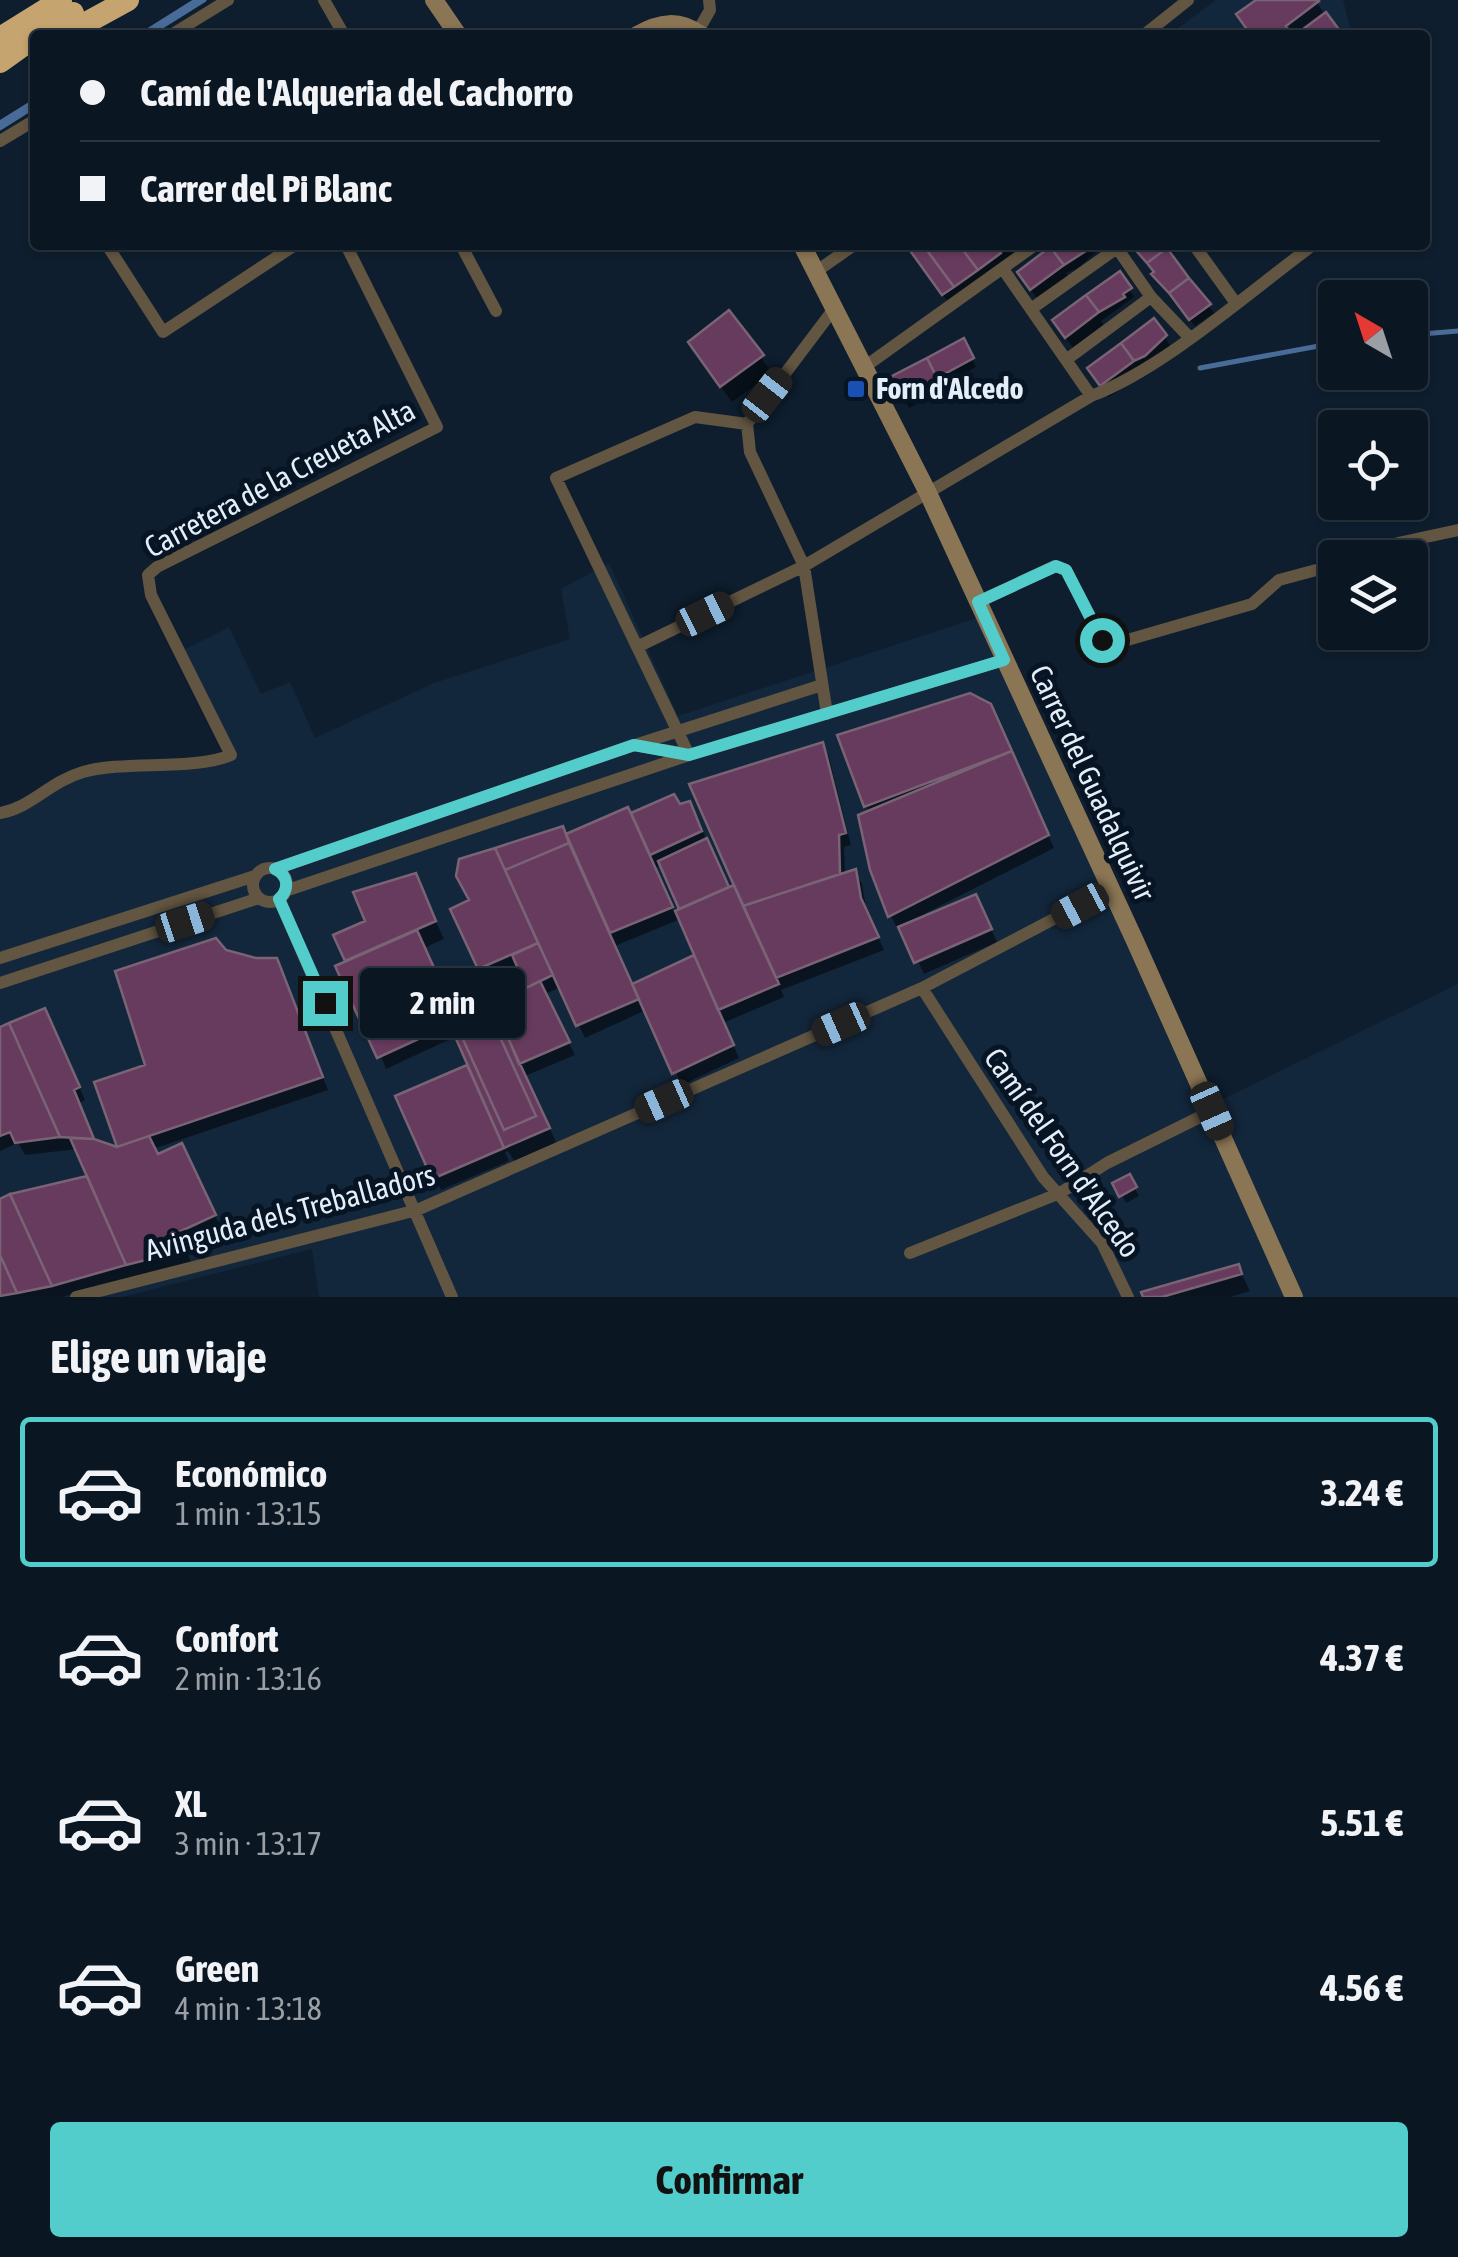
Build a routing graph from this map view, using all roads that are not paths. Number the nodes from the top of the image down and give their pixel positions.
1 (61, 0) edge
2 (94, 0) edge
3 (128, 0) edge
4 (228, 0) edge
5 (324, 0) edge
6 (434, 0) edge
7 (709, 0) edge
8 (1188, 0) edge
9 (46, 30) edge
10 (73, 30) edge
11 (180, 30) edge
12 (341, 30) edge
13 (455, 30) edge
14 (646, 30) edge
15 (693, 30) edge
16 (701, 30) edge
17 (1156, 30) edge
18 (0, 38) edge
19 (30, 40) edge
20 (30, 56) edge
21 (0, 62) edge
22 (0, 72) edge
23 (30, 123) edge
24 (0, 142) edge
25 (110, 250) edge
26 (286, 250) edge
27 (348, 250) edge
28 (465, 250) edge
29 (804, 250) edge
30 (847, 250) edge
31 (1029, 250) edge
32 (1111, 250) edge
33 (1119, 250) edge
34 (1198, 250) edge
35 (1306, 250) edge
36 (1004, 269) junction
37 (814, 273) junction
38 (1151, 296) junction
39 (1235, 302) junction
40 (1031, 309) junction
41 (834, 310) junction
42 (496, 311) dead end
43 (1189, 338) junction
44 (1066, 360) junction
45 (863, 368) junction
46 (1091, 396) junction
47 (746, 424) junction
48 (928, 494) junction
49 (1458, 530) edge
50 (1408, 540) edge
51 (804, 566) junction
52 (1318, 570) edge
53 (978, 602) junction
54 (639, 646) junction
55 (1004, 660) junction
56 (822, 684) junction
57 (827, 714) junction
58 (678, 730) junction
59 (634, 745) junction
60 (689, 755) junction
61 (0, 813) edge
62 (275, 869) junction
63 (255, 876) junction
64 (1111, 890) junction
65 (282, 895) junction
66 (259, 898) junction
67 (0, 958) edge
68 (0, 982) edge
69 (922, 988) junction
70 (1212, 1111) junction
71 (1060, 1193) junction
72 (417, 1210) junction
73 (910, 1253) dead end
74 (76, 1297) edge
75 (452, 1297) edge
76 (1128, 1297) edge
77 (1294, 1297) edge

1 - 18 highway
2 - 9 highway
3 - 10 highway
4 - 11 street
5 - 12 street
6 - 13 street
7 - 16 street
8 - 17 street
14 - 15 street
19 - 21 highway
20 - 22 highway
23 - 24 street
25 - 26 street
27 - 61 street, Carretera de la Creueta Alta
28 - 42 street
29 - 37 street, Carrer del Guadalquivir
30 - 37 street
31 - 36 street
32 - 40 street
33 - 38 street
34 - 39 street
35 - 39 street
36 - 40 street
36 - 45 street
37 - 41 street, Carrer del Guadalquivir
38 - 43 street
38 - 44 street
39 - 43 street
40 - 44 street
41 - 45 street, Carrer del Guadalquivir
41 - 47 street
43 - 46 street
44 - 46 street
45 - 48 street, Carrer del Guadalquivir
46 - 48 street
47 - 51 street
47 - 54 street
48 - 51 street
48 - 53 street, Carrer del Guadalquivir
49 - 50 street
51 - 54 street
51 - 56 street
52 - 53 street
53 - 55 street, Carrer del Guadalquivir
54 - 58 street
55 - 57 street
55 - 64 street, Carrer del Guadalquivir
56 - 57 street
56 - 58 street
57 - 60 street
58 - 59 street
58 - 60 street
59 - 60 street
59 - 62 street
60 - 65 street
62 - 63 street
62 - 65 street
63 - 66 street
63 - 67 street
64 - 69 street, Avinguda dels Treballadors
64 - 70 street, Carrer del Guadalquivir
65 - 66 street
65 - 72 street
66 - 68 street
69 - 71 street, Camí del Forn d'Alcedo
69 - 72 street, Avinguda dels Treballadors
70 - 71 street
70 - 77 street, Carrer del Guadalquivir
71 - 73 street
71 - 76 street, Camí del Forn d'Alcedo
72 - 74 street, Avinguda dels Treballadors
72 - 75 street

